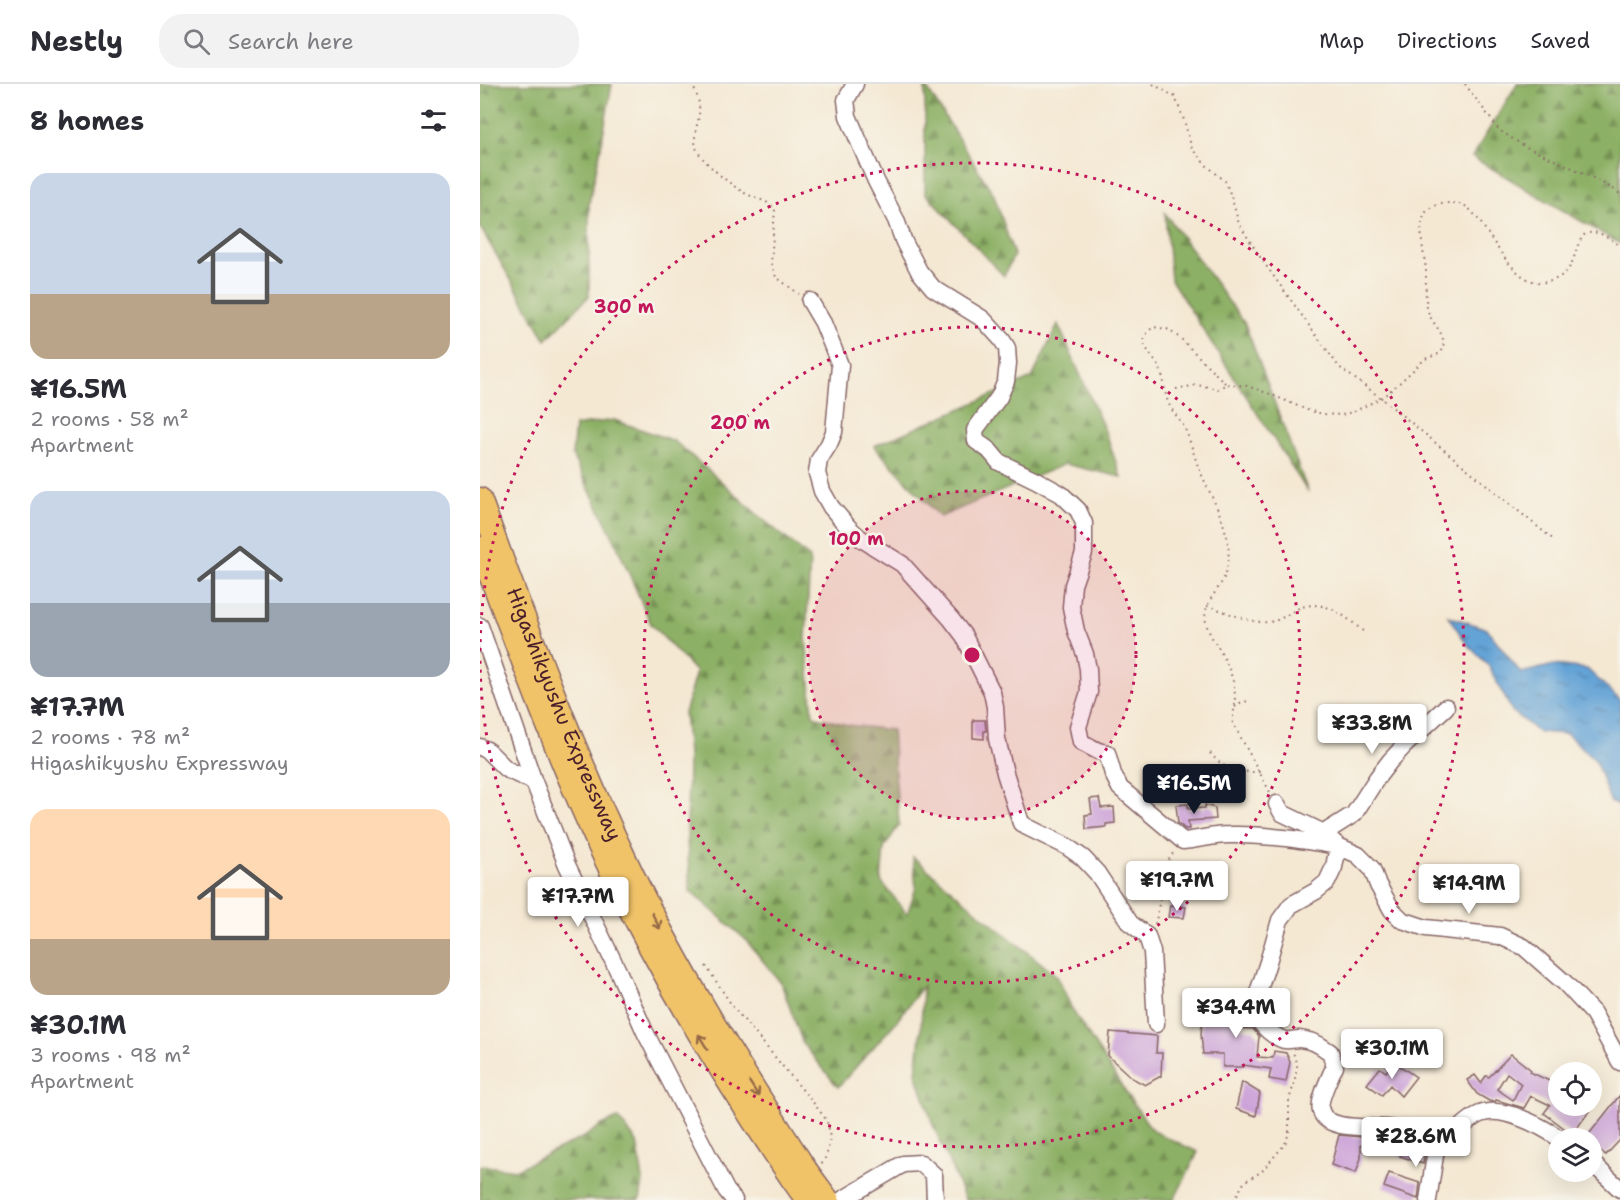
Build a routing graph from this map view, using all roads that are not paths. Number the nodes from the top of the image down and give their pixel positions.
1 (855, 84) edge
2 (810, 301) road end
3 (480, 499) edge
4 (480, 548) edge
5 (480, 626) edge
6 (1446, 707) dead end
7 (480, 747) edge
8 (534, 783) junction
9 (1277, 804) road end
10 (1324, 833) junction
11 (1338, 846) junction
12 (1156, 1024) dead end
13 (1620, 1062) edge
14 (1548, 1132) edge
15 (1437, 1143) junction
16 (806, 1172) junction
17 (1602, 1172) edge
18 (1620, 1189) edge
19 (734, 1200) edge
20 (807, 1200) edge
21 (828, 1200) edge
22 (842, 1200) edge
23 (935, 1200) edge
24 (1428, 1200) edge

1 - 11 street
2 - 12 street
3 -> 16 highway, Higashikyushu Expressway
16 -> 4 highway, Higashikyushu Expressway
5 - 8 street
6 - 10 street
7 - 8 street
8 - 19 street
9 - 10 street
10 - 11 street
11 - 13 street
11 - 15 street
14 - 15 street
15 - 24 street
16 - 20 highway, Higashikyushu Expressway, bridge
16 - 21 highway, Higashikyushu Expressway, bridge
17 - 18 street
22 - 23 street

